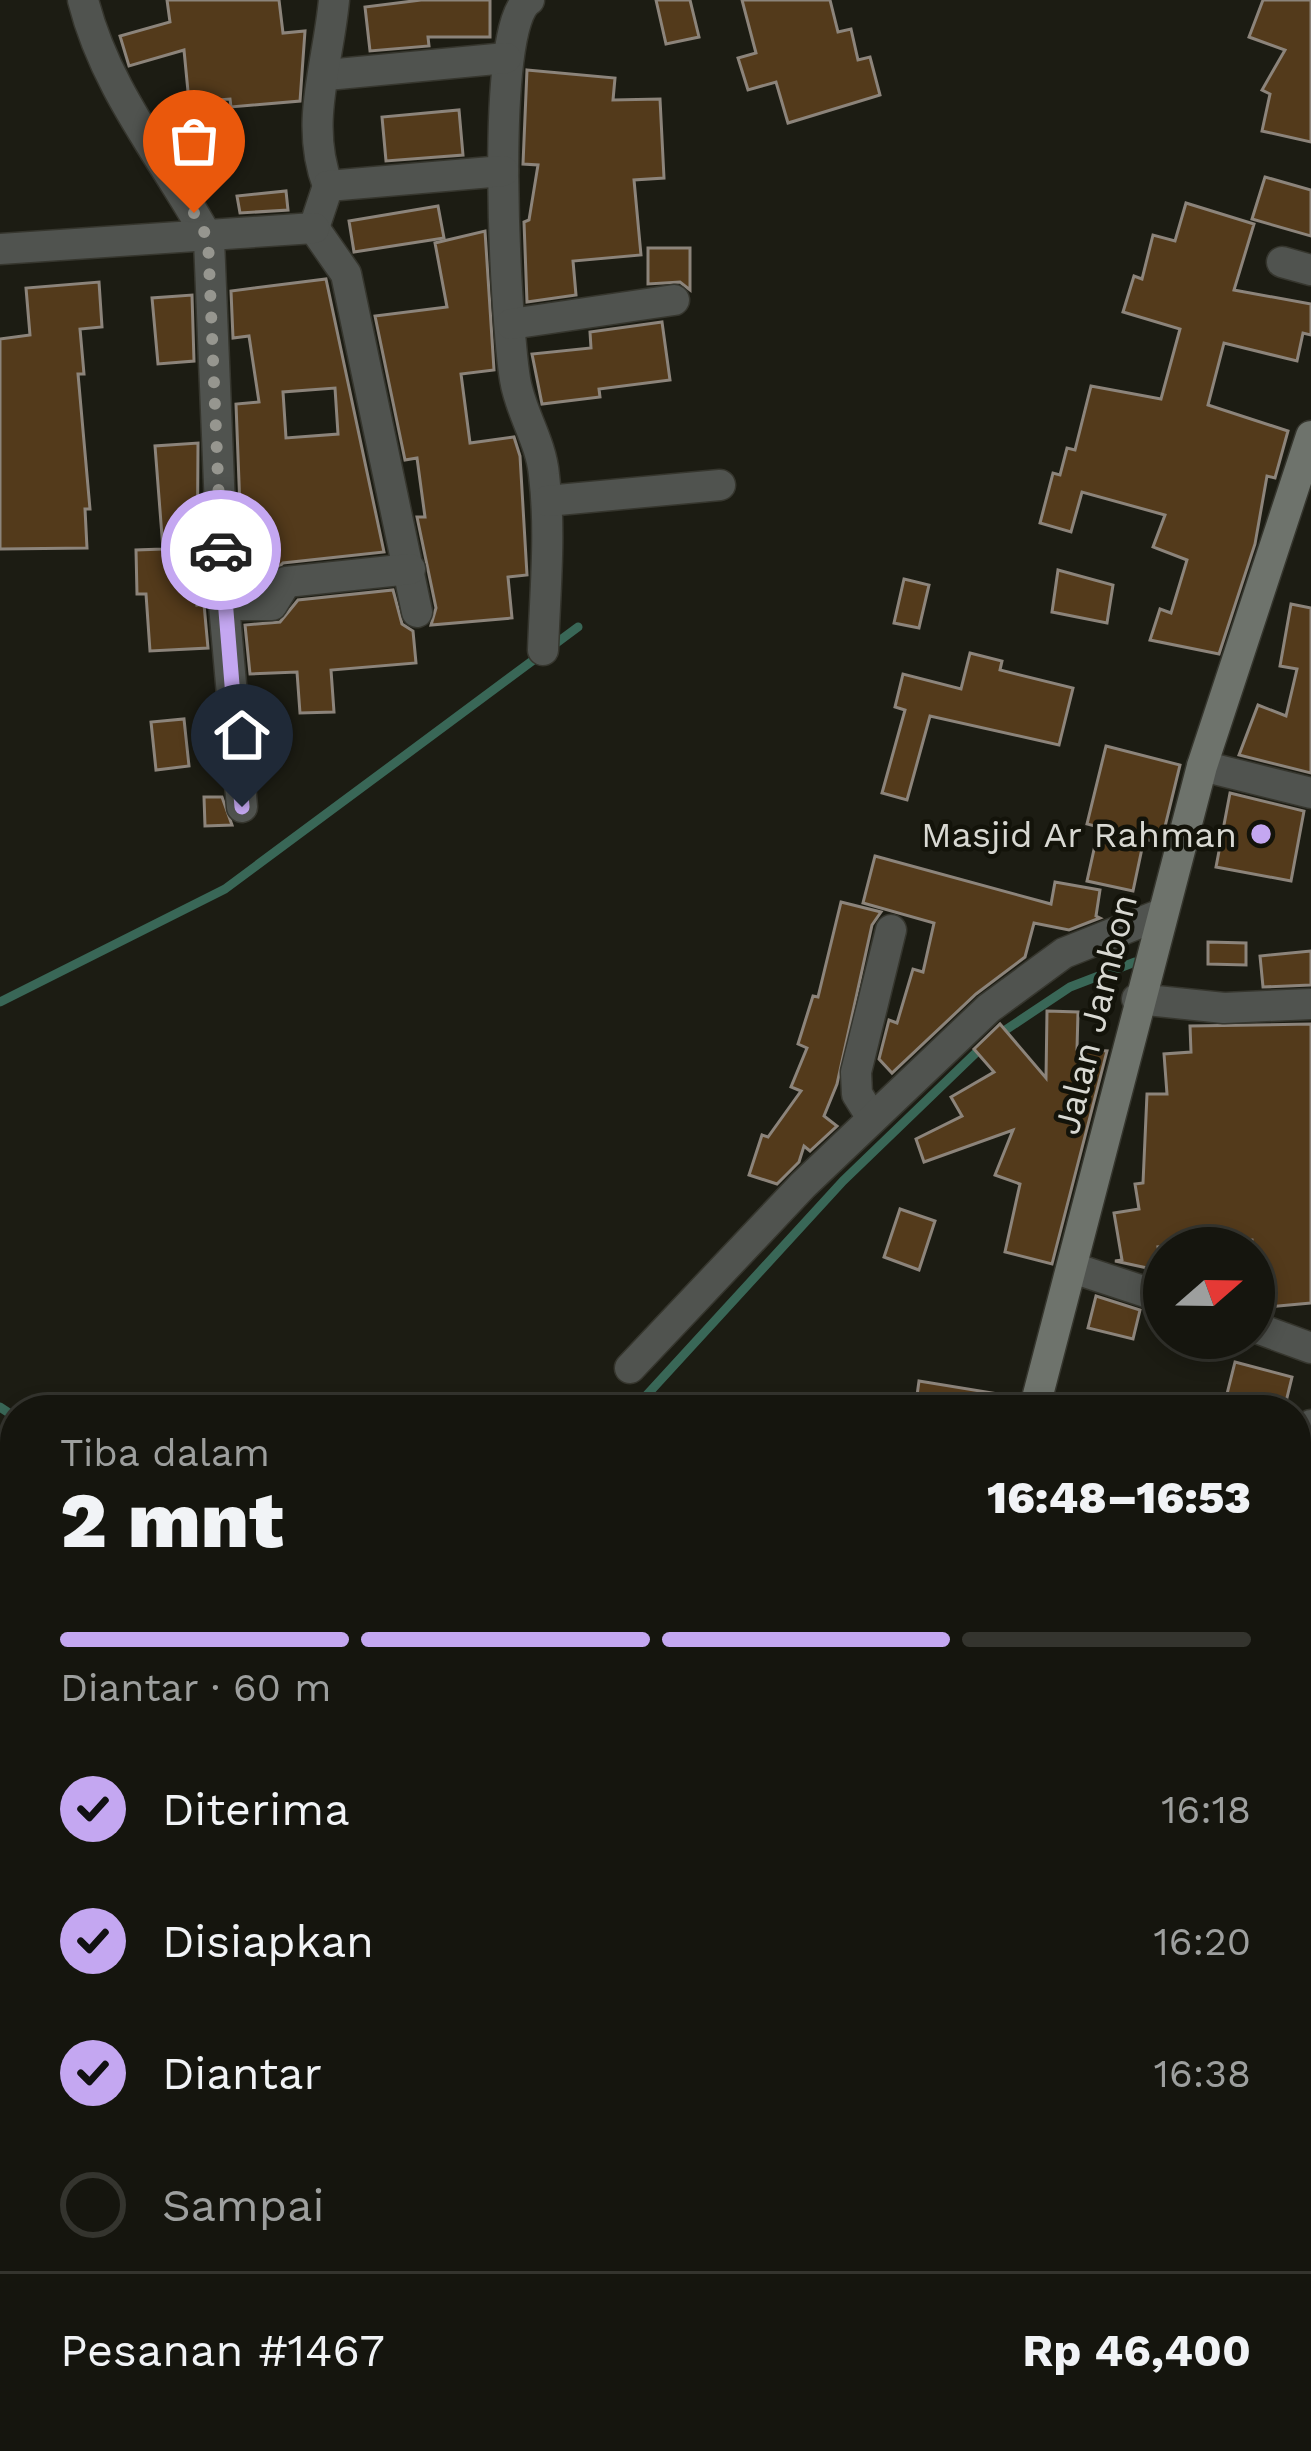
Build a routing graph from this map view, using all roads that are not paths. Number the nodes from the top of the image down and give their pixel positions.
1 (83, 0) edge
2 (334, 0) edge
3 (529, 0) edge
4 (506, 58) junction
5 (327, 75) junction
6 (503, 171) junction
7 (328, 186) junction
8 (314, 229) junction
9 (208, 239) junction
10 (0, 249) edge
11 (674, 300) dead end
12 (511, 324) junction
13 (1311, 436) edge
14 (720, 485) dead end
15 (547, 501) junction
16 (410, 569) junction
17 (224, 604) junction
18 (417, 612) dead end
19 (543, 650) dead end
20 (1202, 766) junction
21 (1311, 794) edge
22 (242, 807) dead end
23 (1159, 915) junction
24 (891, 931) dead end
25 (1137, 999) junction
26 (1311, 1004) edge
27 (872, 1118) junction
28 (1073, 1268) junction
29 (1143, 1291) edge
30 (1275, 1335) edge
31 (1311, 1348) edge
32 (630, 1368) dead end
33 (1038, 1395) edge

1 - 9 street
2 - 5 street
3 - 4 street
4 - 5 street
4 - 6 street
5 - 7 street
6 - 7 street
6 - 12 street
7 - 8 street
8 - 9 street
8 - 16 street
9 - 10 street
9 - 17 street
11 - 12 street
12 - 15 street
13 - 20 main road, Jalan Jambon
14 - 15 street
15 - 19 street
16 - 17 street
16 - 18 street
17 - 22 street
20 - 21 street
20 - 23 main road, Jalan Jambon
23 - 25 main road, Jalan Jambon
23 - 27 street
24 - 27 street
25 - 26 street
25 - 28 main road, Jalan Jambon
27 - 32 street
28 - 29 street
28 - 33 main road, Jalan Jambon
30 - 31 street

